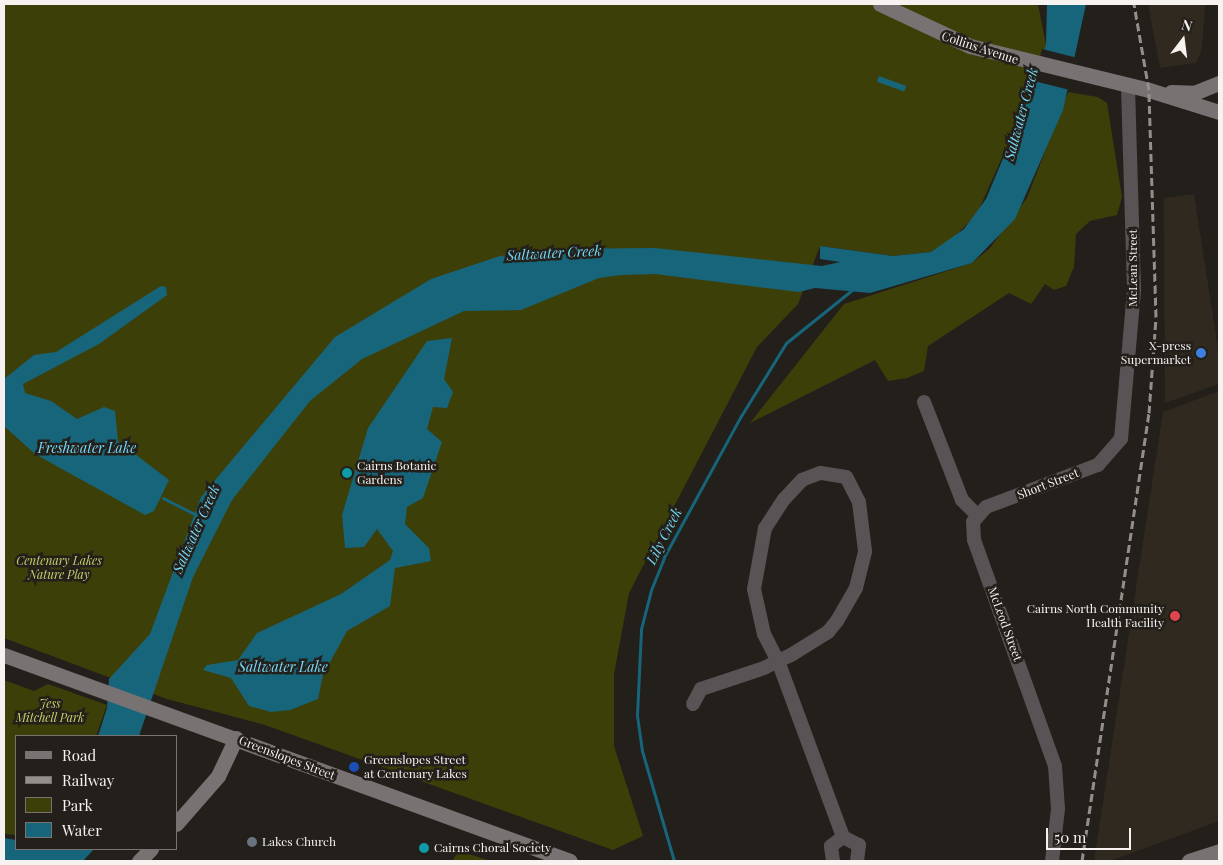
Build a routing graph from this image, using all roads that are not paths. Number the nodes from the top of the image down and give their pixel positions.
1 (880, 4) edge
2 (889, 4) edge
3 (903, 16) junction
4 (1219, 83) edge
5 (1128, 85) junction
6 (1150, 90) junction
7 (1219, 112) edge
8 (924, 402) dead end
9 (1116, 448) joint
10 (977, 516) junction
11 (4, 655) edge
12 (778, 661) junction
13 (692, 704) dead end
14 (236, 738) junction
15 (178, 822) edge
16 (843, 837) junction
17 (149, 850) edge
18 (1219, 851) edge
19 (1052, 859) edge
20 (139, 861) edge
21 (566, 861) edge
22 (833, 861) edge
23 (857, 861) edge
24 (1189, 861) edge

1 - 3 street, Collins Avenue
2 - 3 street, Collins Avenue
3 - 5 street, Collins Avenue
4 - 6 street, Collins Avenue
5 - 6 street, Collins Avenue
5 - 9 street, McLean Street
6 - 7 street, Collins Avenue
8 - 10 street
9 - 10 street, Short Street
10 - 19 street, McLeod Street
11 - 14 street, Greenslopes Street
12 - 12 street
12 - 13 street
12 - 16 street
14 - 15 street
14 - 21 street, Greenslopes Street
16 - 22 street
16 - 23 street
17 - 20 street
18 - 24 street

